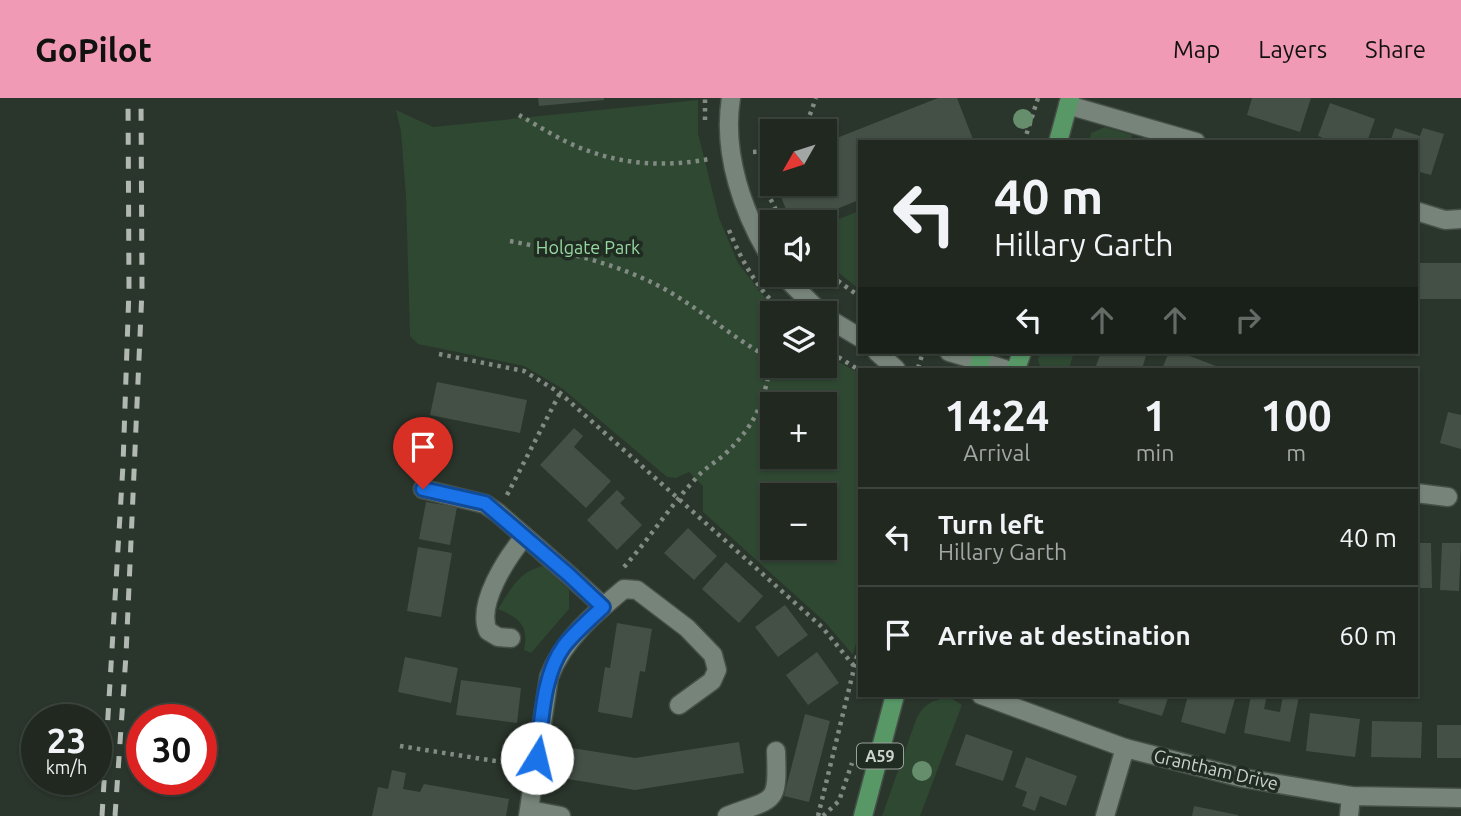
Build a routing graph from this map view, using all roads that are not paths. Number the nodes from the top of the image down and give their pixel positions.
1 (731, 98) edge
2 (1069, 102) edge
3 (1059, 140) edge
4 (1190, 140) edge
5 (1418, 212) edge
6 (1461, 219) edge
7 (760, 241) edge
8 (795, 287) edge
9 (809, 301) edge
10 (837, 323) edge
11 (858, 336) edge
12 (879, 354) edge
13 (956, 354) edge
14 (980, 361) edge
15 (895, 368) edge
16 (1002, 368) edge
17 (423, 489) dead end
18 (1418, 493) edge
19 (1448, 497) dead end
20 (524, 537) junction
21 (603, 607) junction
22 (511, 638) dead end
23 (894, 697) edge
24 (986, 697) edge
25 (679, 705) dead end
26 (1125, 748) junction
27 (776, 751) dead end
28 (1351, 796) junction
29 (1461, 799) edge
30 (529, 813) edge
31 (561, 816) edge
32 (727, 816) edge
33 (863, 816) edge
34 (1105, 816) edge
35 (1349, 816) edge

1 - 7 street
2 - 3 main road
2 - 4 street
5 - 6 street
8 - 9 street
10 - 11 street
12 - 15 street
13 - 14 street
14 - 16 street
17 - 20 street
18 - 19 street
20 - 21 street
20 - 22 street
21 - 25 street
21 - 30 street
23 - 33 main road, A59
24 - 26 street, Grantham Drive
26 - 28 street, Grantham Drive
26 - 34 street
27 - 32 street
28 - 29 street, Grantham Drive
28 - 35 street
30 - 31 street

